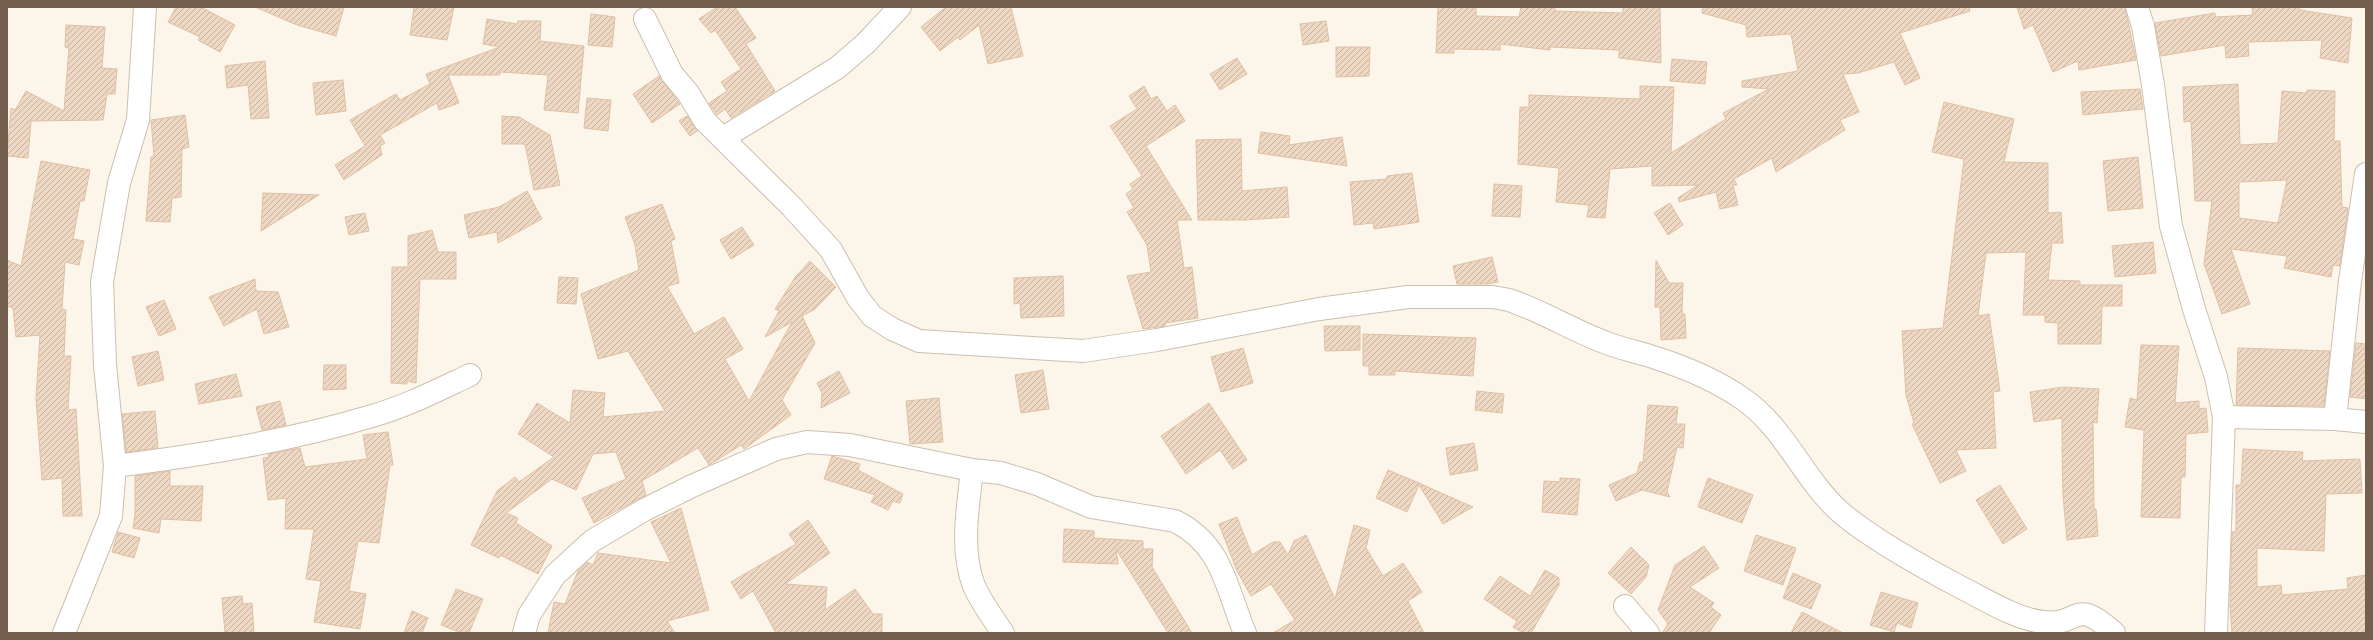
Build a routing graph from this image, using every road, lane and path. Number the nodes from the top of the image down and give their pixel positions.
1 (145, 7) edge
2 (900, 7) edge
3 (2137, 7) edge
4 (645, 20) dead end
5 (723, 138) junction
6 (2366, 174) edge
7 (470, 375) dead end
8 (2224, 417) junction
9 (2335, 419) junction
10 (2366, 422) edge
11 (115, 466) junction
12 (972, 470) junction
13 (1625, 606) dead end
14 (64, 633) edge
15 (524, 633) edge
16 (1003, 633) edge
17 (1245, 633) edge
18 (1648, 633) edge
19 (2114, 633) edge
20 (2216, 633) edge

1 - 11 street
2 - 5 street
3 - 8 street
4 - 5 street
5 - 19 street
6 - 9 street
7 - 11 street
8 - 9 street
8 - 20 street
9 - 10 street
11 - 14 street
12 - 15 street
12 - 16 street
12 - 17 street
13 - 18 street

